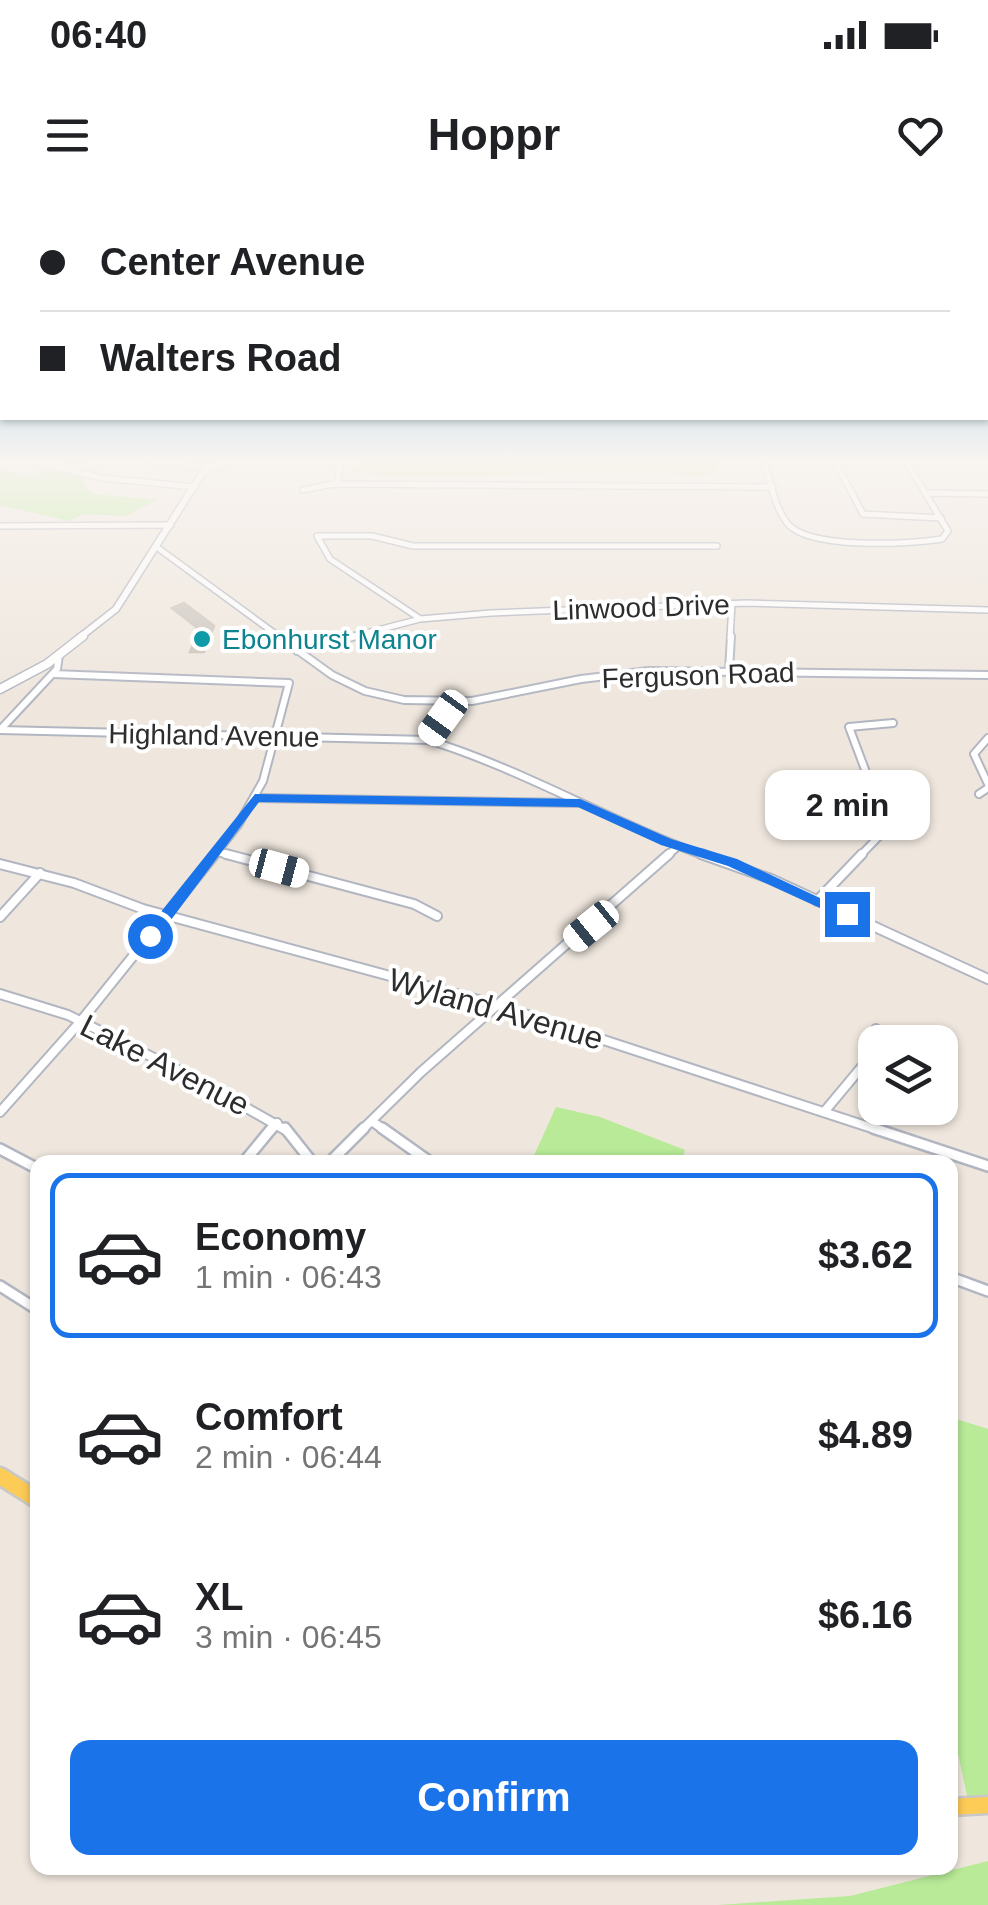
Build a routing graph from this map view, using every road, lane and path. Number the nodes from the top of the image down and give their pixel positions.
1 (161, 543) edge
2 (321, 543) edge
3 (401, 543) edge
4 (717, 546) dead end
5 (158, 548) junction
6 (732, 604) junction
7 (988, 610) edge
8 (420, 620) junction
9 (297, 651) junction
10 (59, 655) junction
11 (729, 671) junction
12 (53, 674) junction
13 (988, 676) edge
14 (0, 690) edge
15 (451, 703) junction
16 (893, 722) dead end
17 (0, 730) edge
18 (276, 736) junction
19 (988, 738) edge
20 (428, 740) junction
21 (988, 786) edge
22 (980, 794) dead end
23 (255, 798) junction
24 (580, 803) junction
25 (678, 846) junction
26 (218, 852) junction
27 (0, 864) edge
28 (40, 873) junction
29 (818, 901) junction
30 (168, 915) junction
31 (437, 916) dead end
32 (0, 917) edge
33 (988, 979) edge
34 (0, 994) edge
35 (497, 1005) junction
36 (82, 1021) junction
37 (858, 1071) edge
38 (0, 1110) edge
39 (824, 1112) junction
40 (373, 1122) junction
41 (277, 1123) junction
42 (0, 1149) edge
43 (250, 1155) edge
44 (307, 1155) edge
45 (338, 1155) edge
46 (420, 1155) edge
47 (955, 1155) edge
48 (958, 1156) edge
49 (30, 1165) edge
50 (988, 1166) edge
51 (958, 1280) edge
52 (0, 1286) edge
53 (988, 1291) edge
54 (30, 1305) edge
55 (0, 1476) edge
56 (30, 1495) edge
57 (988, 1804) edge
58 (958, 1806) edge

1 - 5 main road
2 - 8 street
3 - 4 street
5 - 9 street, Ferguson Road
5 - 10 main road
6 - 7 street, Linwood Drive
6 - 8 street, Linwood Drive
6 - 11 street
8 - 9 street, Linwood Drive
9 - 15 street, Ferguson Road
10 - 12 street
10 - 14 main road
11 - 13 street, Ferguson Road
11 - 15 street, Ferguson Road
12 - 17 street
12 - 18 street
15 - 20 street
16 - 29 street
17 - 18 street, Highland Avenue
18 - 20 street, Highland Avenue
18 - 23 street
19 - 21 street
20 - 24 street, Highland Avenue
21 - 22 street
23 - 24 street
23 - 26 street
24 - 25 street, Highland Avenue
25 - 29 street, Highland Avenue
25 - 35 street
26 - 30 street
26 - 31 street
27 - 28 street, Wyland Avenue
28 - 30 street, Wyland Avenue
28 - 32 street
29 - 33 street, Highland Avenue
30 - 35 street, Wyland Avenue
30 - 36 street
34 - 36 street, Lake Avenue
35 - 39 street, Wyland Avenue
35 - 40 street
36 - 38 street
36 - 41 street, Lake Avenue
37 - 39 street
39 - 47 street, Wyland Avenue
40 - 45 street
40 - 46 street
41 - 43 street
41 - 44 street, Lake Avenue
42 - 49 street
48 - 50 street, Wyland Avenue
51 - 53 street
52 - 54 street
55 - 56 main road
57 - 58 main road

